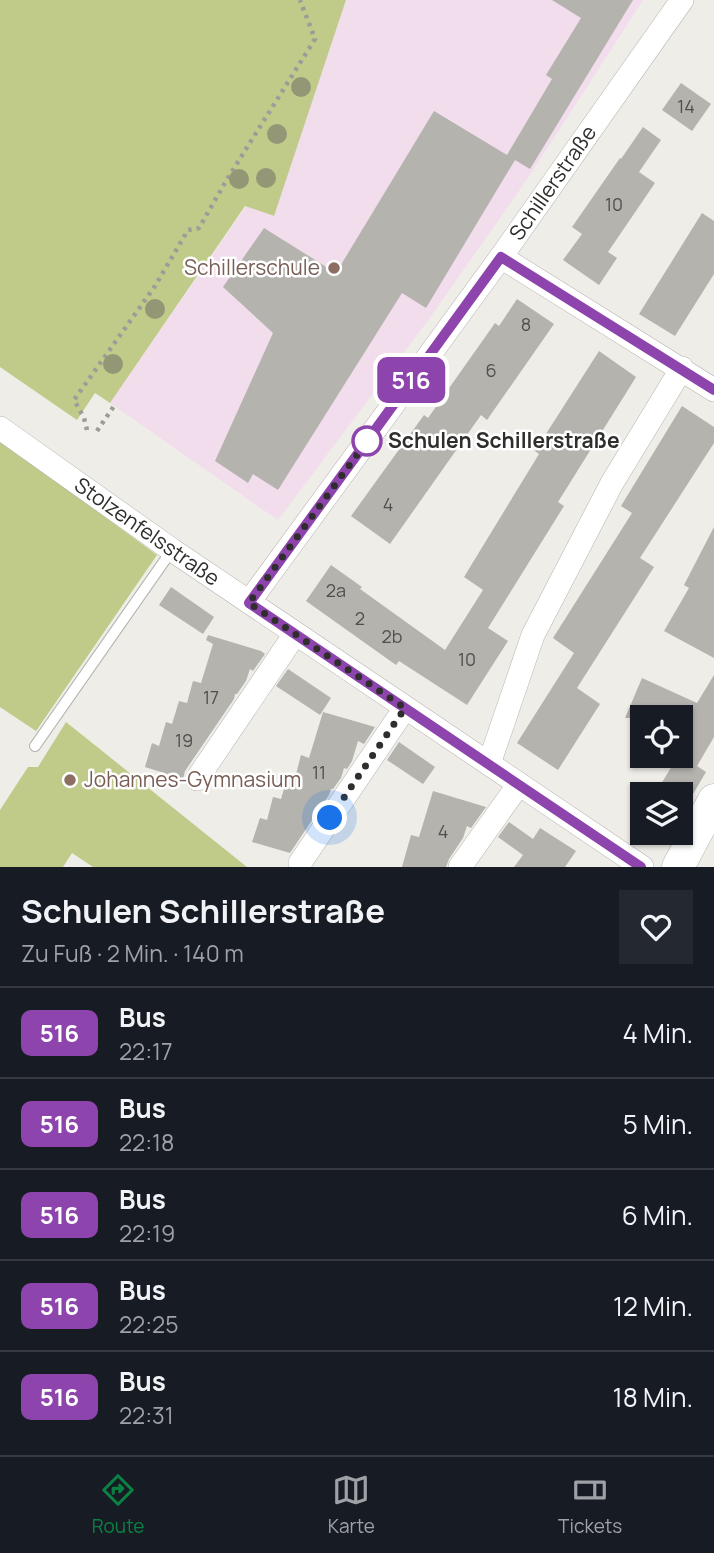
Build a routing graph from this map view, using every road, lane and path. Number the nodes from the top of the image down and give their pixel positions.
1 (300, 0) edge
2 (682, 0) edge
3 (501, 257) junction
4 (682, 368) junction
5 (714, 390) edge
6 (114, 405) dead end
7 (0, 428) edge
8 (87, 430) dead end
9 (97, 431) dead end
10 (172, 550) junction
11 (249, 603) junction
12 (295, 634) junction
13 (405, 708) junction
14 (34, 746) dead end
15 (489, 764) junction
16 (197, 779) dead end
17 (519, 785) junction
18 (714, 800) edge
19 (300, 863) dead end
20 (460, 867) edge
21 (642, 867) edge
22 (678, 867) edge

1 - 8 path
2 - 3 street, Schillerstraße
3 - 4 street
3 - 11 street, Schillerstraße
4 - 5 street
4 - 15 street
6 - 9 path
7 - 10 street, Stolzenfelsstraße
10 - 11 street, Stolzenfelsstraße
10 - 14 lane
11 - 12 street, Stolzenfelsstraße
12 - 13 street, Stolzenfelsstraße
12 - 16 street
13 - 15 street, Stolzenfelsstraße
13 - 19 street
15 - 17 street, Stolzenfelsstraße
17 - 20 street
17 - 21 street, Stolzenfelsstraße
18 - 22 street

